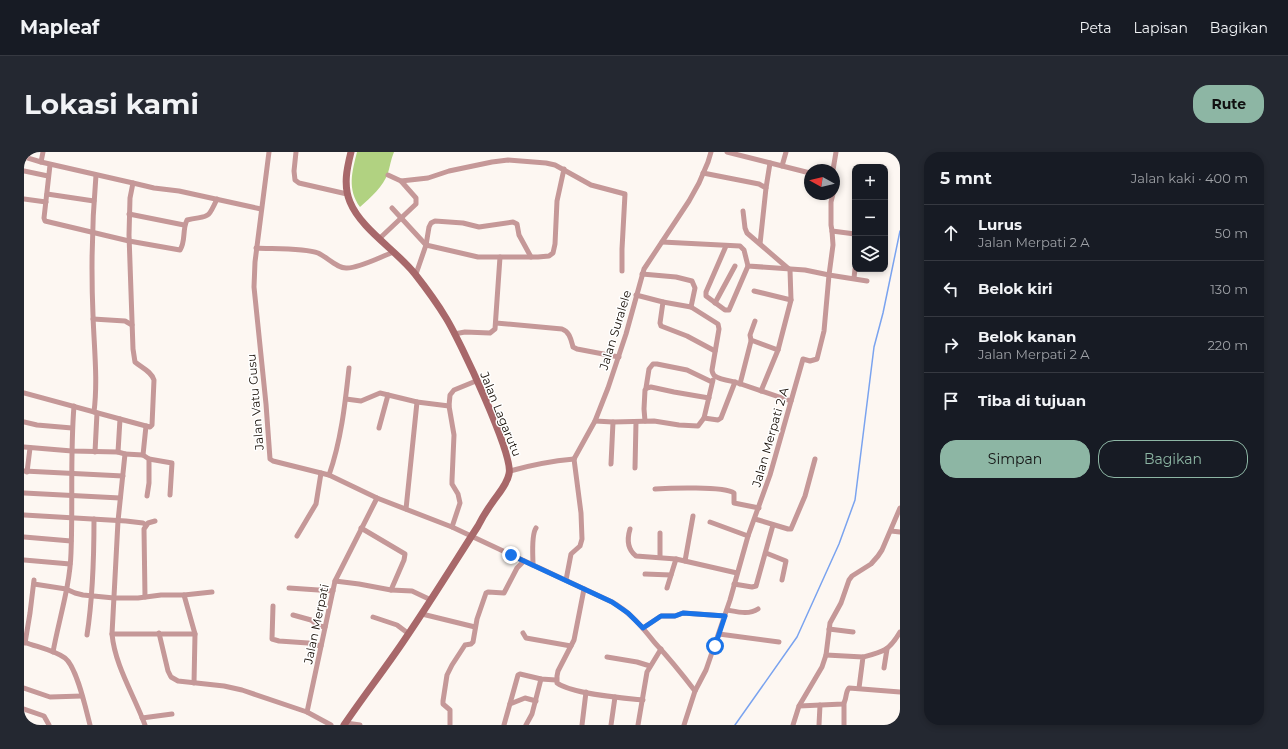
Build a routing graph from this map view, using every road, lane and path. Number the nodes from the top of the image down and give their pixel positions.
1 (43, 152) edge
2 (269, 152) edge
3 (296, 152) edge
4 (351, 152) edge
5 (711, 152) edge
6 (727, 152) edge
7 (786, 152) edge
8 (836, 152) edge
9 (738, 154) edge
10 (24, 157) edge
11 (41, 162) junction
12 (770, 163) junction
13 (50, 164) junction
14 (834, 164) edge
15 (782, 166) junction
16 (564, 169) junction
17 (24, 171) edge
18 (804, 172) edge
19 (703, 173) junction
20 (96, 175) junction
21 (388, 175) dead end
22 (48, 176) junction
23 (401, 181) junction
24 (133, 183) junction
25 (766, 188) junction
26 (47, 194) junction
27 (347, 194) junction
28 (24, 199) edge
29 (217, 199) junction
30 (832, 200) edge
31 (94, 201) junction
32 (46, 202) junction
33 (392, 208) dead end
34 (261, 209) junction
35 (743, 211) dead end
36 (129, 214) junction
37 (401, 219) junction
38 (184, 225) junction
39 (832, 231) junction
40 (92, 233) junction
41 (852, 234) edge
42 (380, 238) junction
43 (129, 241) junction
44 (662, 242) junction
45 (760, 244) junction
46 (426, 246) junction
47 (726, 246) junction
48 (256, 248) junction
49 (394, 252) junction
50 (531, 257) junction
51 (500, 258) junction
52 (735, 266) dead end
53 (748, 266) junction
54 (790, 270) junction
55 (622, 271) dead end
56 (855, 272) edge
57 (416, 274) junction
58 (642, 274) junction
59 (829, 275) junction
60 (854, 278) junction
61 (867, 281) dead end
62 (754, 291) dead end
63 (636, 295) junction
64 (791, 300) junction
65 (663, 302) junction
66 (715, 303) junction
67 (691, 307) junction
68 (93, 318) junction
69 (755, 321) dead end
70 (496, 324) junction
71 (132, 325) junction
72 (454, 334) junction
73 (752, 340) junction
74 (778, 350) junction
75 (715, 351) junction
76 (619, 357) junction
77 (349, 368) dead end
78 (714, 376) junction
79 (476, 381) junction
80 (712, 382) junction
81 (737, 383) junction
82 (646, 388) junction
83 (762, 391) junction
84 (24, 393) edge
85 (388, 395) junction
86 (709, 398) junction
87 (346, 399) junction
88 (791, 401) junction
89 (417, 402) junction
90 (74, 406) junction
91 (449, 406) junction
92 (96, 413) junction
93 (704, 418) junction
94 (120, 419) junction
95 (595, 421) junction
96 (645, 421) junction
97 (24, 422) edge
98 (613, 422) junction
99 (636, 422) junction
100 (146, 426) junction
101 (72, 428) junction
102 (379, 428) dead end
103 (27, 448) edge
104 (72, 451) junction
105 (95, 452) junction
106 (118, 452) junction
107 (125, 454) junction
108 (142, 455) junction
109 (148, 459) junction
110 (574, 459) junction
111 (815, 459) dead end
112 (611, 464) dead end
113 (635, 468) dead end
114 (510, 471) junction
115 (26, 472) edge
116 (72, 473) junction
117 (321, 473) junction
118 (123, 476) junction
119 (329, 476) junction
120 (655, 489) dead end
121 (24, 493) edge
122 (170, 495) dead end
123 (72, 496) junction
124 (147, 496) dead end
125 (120, 498) junction
126 (377, 498) junction
127 (759, 508) junction
128 (900, 508) edge
129 (406, 510) junction
130 (24, 515) edge
131 (693, 516) dead end
132 (72, 519) junction
133 (94, 519) junction
134 (755, 519) junction
135 (118, 521) junction
136 (154, 521) dead end
137 (710, 522) dead end
138 (773, 525) junction
139 (146, 526) junction
140 (452, 527) junction
141 (361, 528) junction
142 (536, 528) dead end
143 (630, 529) dead end
144 (891, 531) junction
145 (900, 532) edge
146 (660, 533) dead end
147 (297, 536) dead end
148 (471, 536) junction
149 (748, 536) junction
150 (24, 537) edge
151 (71, 542) junction
152 (766, 553) junction
153 (660, 557) junction
154 (676, 559) junction
155 (24, 560) edge
156 (524, 561) junction
157 (685, 561) junction
158 (70, 564) junction
159 (533, 565) junction
160 (737, 573) junction
161 (645, 574) dead end
162 (671, 575) junction
163 (566, 580) junction
164 (782, 580) dead end
165 (335, 581) junction
166 (734, 584) junction
167 (289, 588) dead end
168 (667, 588) dead end
169 (66, 589) junction
170 (584, 589) junction
171 (391, 590) junction
172 (333, 591) junction
173 (212, 592) dead end
174 (184, 595) junction
175 (92, 596) junction
176 (145, 597) junction
177 (114, 598) junction
178 (431, 600) junction
179 (273, 606) dead end
180 (758, 609) dead end
181 (727, 610) junction
182 (422, 614) junction
183 (293, 615) dead end
184 (725, 616) junction
185 (374, 617) dead end
186 (325, 627) junction
187 (475, 627) junction
188 (643, 628) junction
189 (829, 629) junction
190 (853, 632) dead end
191 (900, 632) edge
192 (159, 633) junction
193 (523, 633) dead end
194 (112, 634) junction
195 (195, 634) junction
196 (409, 634) junction
197 (719, 634) junction
198 (87, 635) dead end
199 (779, 642) dead end
200 (24, 643) edge
201 (321, 646) junction
202 (571, 646) junction
203 (661, 649) junction
204 (887, 649) junction
205 (53, 652) junction
206 (826, 655) junction
207 (607, 657) dead end
208 (863, 658) junction
209 (650, 666) junction
210 (884, 668) dead end
211 (541, 679) junction
212 (556, 680) junction
213 (194, 682) junction
214 (24, 688) edge
215 (859, 688) junction
216 (695, 691) junction
217 (586, 692) junction
218 (900, 692) edge
219 (82, 696) junction
220 (615, 697) junction
221 (643, 700) junction
222 (536, 701) junction
223 (844, 703) junction
224 (510, 704) junction
225 (820, 705) junction
226 (799, 706) junction
227 (24, 709) edge
228 (308, 712) junction
229 (172, 714) dead end
230 (142, 718) junction
231 (345, 724) edge
232 (49, 725) edge
233 (90, 725) edge
234 (145, 725) edge
235 (331, 725) edge
236 (360, 725) edge
237 (450, 725) edge
238 (504, 725) edge
239 (526, 725) edge
240 (582, 725) edge
241 (611, 725) edge
242 (638, 725) edge
243 (684, 725) edge
244 (793, 725) edge
245 (819, 725) edge
246 (844, 725) edge

1 - 11 street
2 - 34 street, Jalan Vatu Gusu
3 - 27 street
4 - 27 street, Jalan Lagarutu
5 - 19 street, Jalan Suralele
6 - 9 street
7 - 15 street
8 - 14 street
9 - 12 street
10 - 11 street
11 - 13 street
12 - 15 street
12 - 25 street
13 - 20 street
13 - 22 street
15 - 18 street
16 - 23 street
16 - 50 street
16 - 55 street
17 - 22 street
19 - 25 street
19 - 44 street, Jalan Suralele
20 - 24 street
20 - 31 street
21 - 23 street
22 - 26 street
23 - 37 street
24 - 29 street
24 - 36 street
25 - 45 street
26 - 31 street
26 - 32 street
27 - 42 street, Jalan Lagarutu
28 - 32 street
29 - 34 street
29 - 38 street
30 - 39 street, Jalan Merpati 2 A
31 - 40 street
32 - 40 street
33 - 37 street
34 - 48 street, Jalan Vatu Gusu
35 - 45 street
36 - 38 street
36 - 43 street
37 - 42 street
37 - 46 street
38 - 43 street
39 - 41 street
39 - 59 street, Jalan Merpati 2 A
40 - 43 street
40 - 68 street
42 - 49 street, Jalan Lagarutu
43 - 71 street
44 - 47 street
44 - 58 street, Jalan Suralele
45 - 54 street
46 - 50 street
46 - 51 street
46 - 57 street
47 - 53 street
47 - 66 street
48 - 49 street
48 - 117 street, Jalan Vatu Gusu
49 - 57 street, Jalan Lagarutu
50 - 51 street
51 - 70 street
52 - 66 street
53 - 54 street
53 - 66 street
54 - 59 street
54 - 64 street
56 - 60 street
57 - 72 street, Jalan Lagarutu
58 - 63 street, Jalan Suralele
58 - 67 street
59 - 60 street
59 - 88 street, Jalan Merpati 2 A
60 - 61 street
62 - 64 street
63 - 65 street
63 - 76 street, Jalan Suralele
64 - 74 street
65 - 67 street
65 - 75 street
67 - 75 street
68 - 71 street
68 - 92 street
69 - 73 street
70 - 72 street
70 - 76 street
71 - 100 street
72 - 79 street, Jalan Lagarutu
73 - 74 street
73 - 81 street
74 - 83 street
75 - 78 street
76 - 95 street, Jalan Suralele
77 - 87 street
78 - 80 street
78 - 81 street
79 - 91 street
79 - 114 street, Jalan Lagarutu
80 - 82 street
80 - 86 street
81 - 83 street
81 - 93 street
82 - 86 street
82 - 96 street
83 - 88 street
84 - 90 street
85 - 87 street
85 - 89 street
85 - 102 street
86 - 93 street
87 - 119 street
88 - 127 street, Jalan Merpati 2 A
89 - 91 street
89 - 129 street
90 - 92 street
90 - 101 street
91 - 140 street
92 - 94 street
92 - 105 street
93 - 96 street
94 - 100 street
94 - 106 street
95 - 98 street
95 - 110 street, Jalan Suralele
96 - 99 street
97 - 101 street
98 - 99 street
98 - 112 street
99 - 113 street
100 - 108 street
101 - 104 street
103 - 104 street
103 - 115 street
104 - 105 street
104 - 116 street
105 - 106 street
106 - 107 street
107 - 108 street
107 - 118 street
108 - 109 street
109 - 122 street
109 - 124 street
110 - 114 street
110 - 163 street
111 - 138 street
114 - 148 street, Jalan Lagarutu
115 - 116 street
116 - 118 street
116 - 123 street
117 - 119 street, Jalan Vatu Gusu
117 - 147 street
118 - 125 street
119 - 126 street, Jalan Vatu Gusu
120 - 127 street
121 - 123 street
123 - 125 street
123 - 132 street
125 - 135 street
126 - 129 street, Jalan Vatu Gusu
126 - 141 street, Jalan Merpati
127 - 134 street, Jalan Merpati 2 A
128 - 144 street
129 - 140 street, Jalan Vatu Gusu
130 - 132 street
131 - 157 street
132 - 133 street
132 - 151 street
133 - 135 street
133 - 175 street
134 - 138 street
134 - 149 street, Jalan Merpati 2 A
135 - 139 street
135 - 177 street
136 - 139 street
137 - 149 street
138 - 152 street
139 - 176 street
140 - 148 street, Jalan Vatu Gusu
141 - 165 street, Jalan Merpati
141 - 171 street
142 - 159 street
143 - 153 street
144 - 145 street
144 - 189 street
146 - 153 street
148 - 156 street
148 - 178 street, Jalan Lagarutu
149 - 160 street, Jalan Merpati 2 A
150 - 151 street
151 - 158 street
152 - 164 street
152 - 166 street
153 - 154 street
154 - 157 street
154 - 162 street
155 - 158 street
156 - 159 street
156 - 187 street
157 - 160 street
158 - 169 street
159 - 163 street
160 - 166 street, Jalan Merpati 2 A
161 - 162 street
162 - 168 street
163 - 170 street
165 - 171 street
165 - 172 street, Jalan Merpati
166 - 181 street, Jalan Merpati 2 A
167 - 172 street
169 - 175 street
169 - 200 street
169 - 205 street
170 - 188 street
170 - 202 street
171 - 178 street
172 - 186 street, Jalan Merpati
173 - 174 street
174 - 176 street
174 - 195 street
175 - 177 street
175 - 198 street
176 - 177 street
177 - 194 street
178 - 182 street, Jalan Lagarutu
179 - 201 street
180 - 181 street
181 - 184 street, Jalan Merpati 2 A
182 - 187 street
182 - 196 street, Jalan Lagarutu
183 - 186 street
184 - 188 street
184 - 197 street, Jalan Merpati 2 A
185 - 196 street
186 - 201 street, Jalan Merpati
187 - 237 street
188 - 203 street
189 - 190 street
189 - 206 street
191 - 204 street
192 - 194 street
192 - 195 street
192 - 213 street
193 - 202 street
194 - 230 street
195 - 213 street
196 - 231 street, Jalan Lagarutu
197 - 199 street
197 - 216 street, Jalan Merpati 2 A
200 - 205 street
201 - 228 street, Jalan Merpati
202 - 212 street
203 - 209 street
203 - 216 street
204 - 208 street
204 - 210 street
205 - 219 street
206 - 208 street
206 - 226 street
207 - 209 street
208 - 215 street
209 - 221 street
211 - 212 street
211 - 222 street
211 - 224 street
212 - 217 street
213 - 228 street
214 - 219 street
215 - 218 street
215 - 223 street
216 - 243 street, Jalan Merpati 2 A
217 - 220 street
217 - 240 street
219 - 233 street
220 - 221 street
220 - 241 street
221 - 242 street
222 - 224 street
222 - 239 street
223 - 225 street
223 - 246 street
224 - 238 street
225 - 226 street
225 - 245 street
226 - 244 street
227 - 232 street
228 - 235 street
229 - 230 street
230 - 234 street
231 - 236 street

